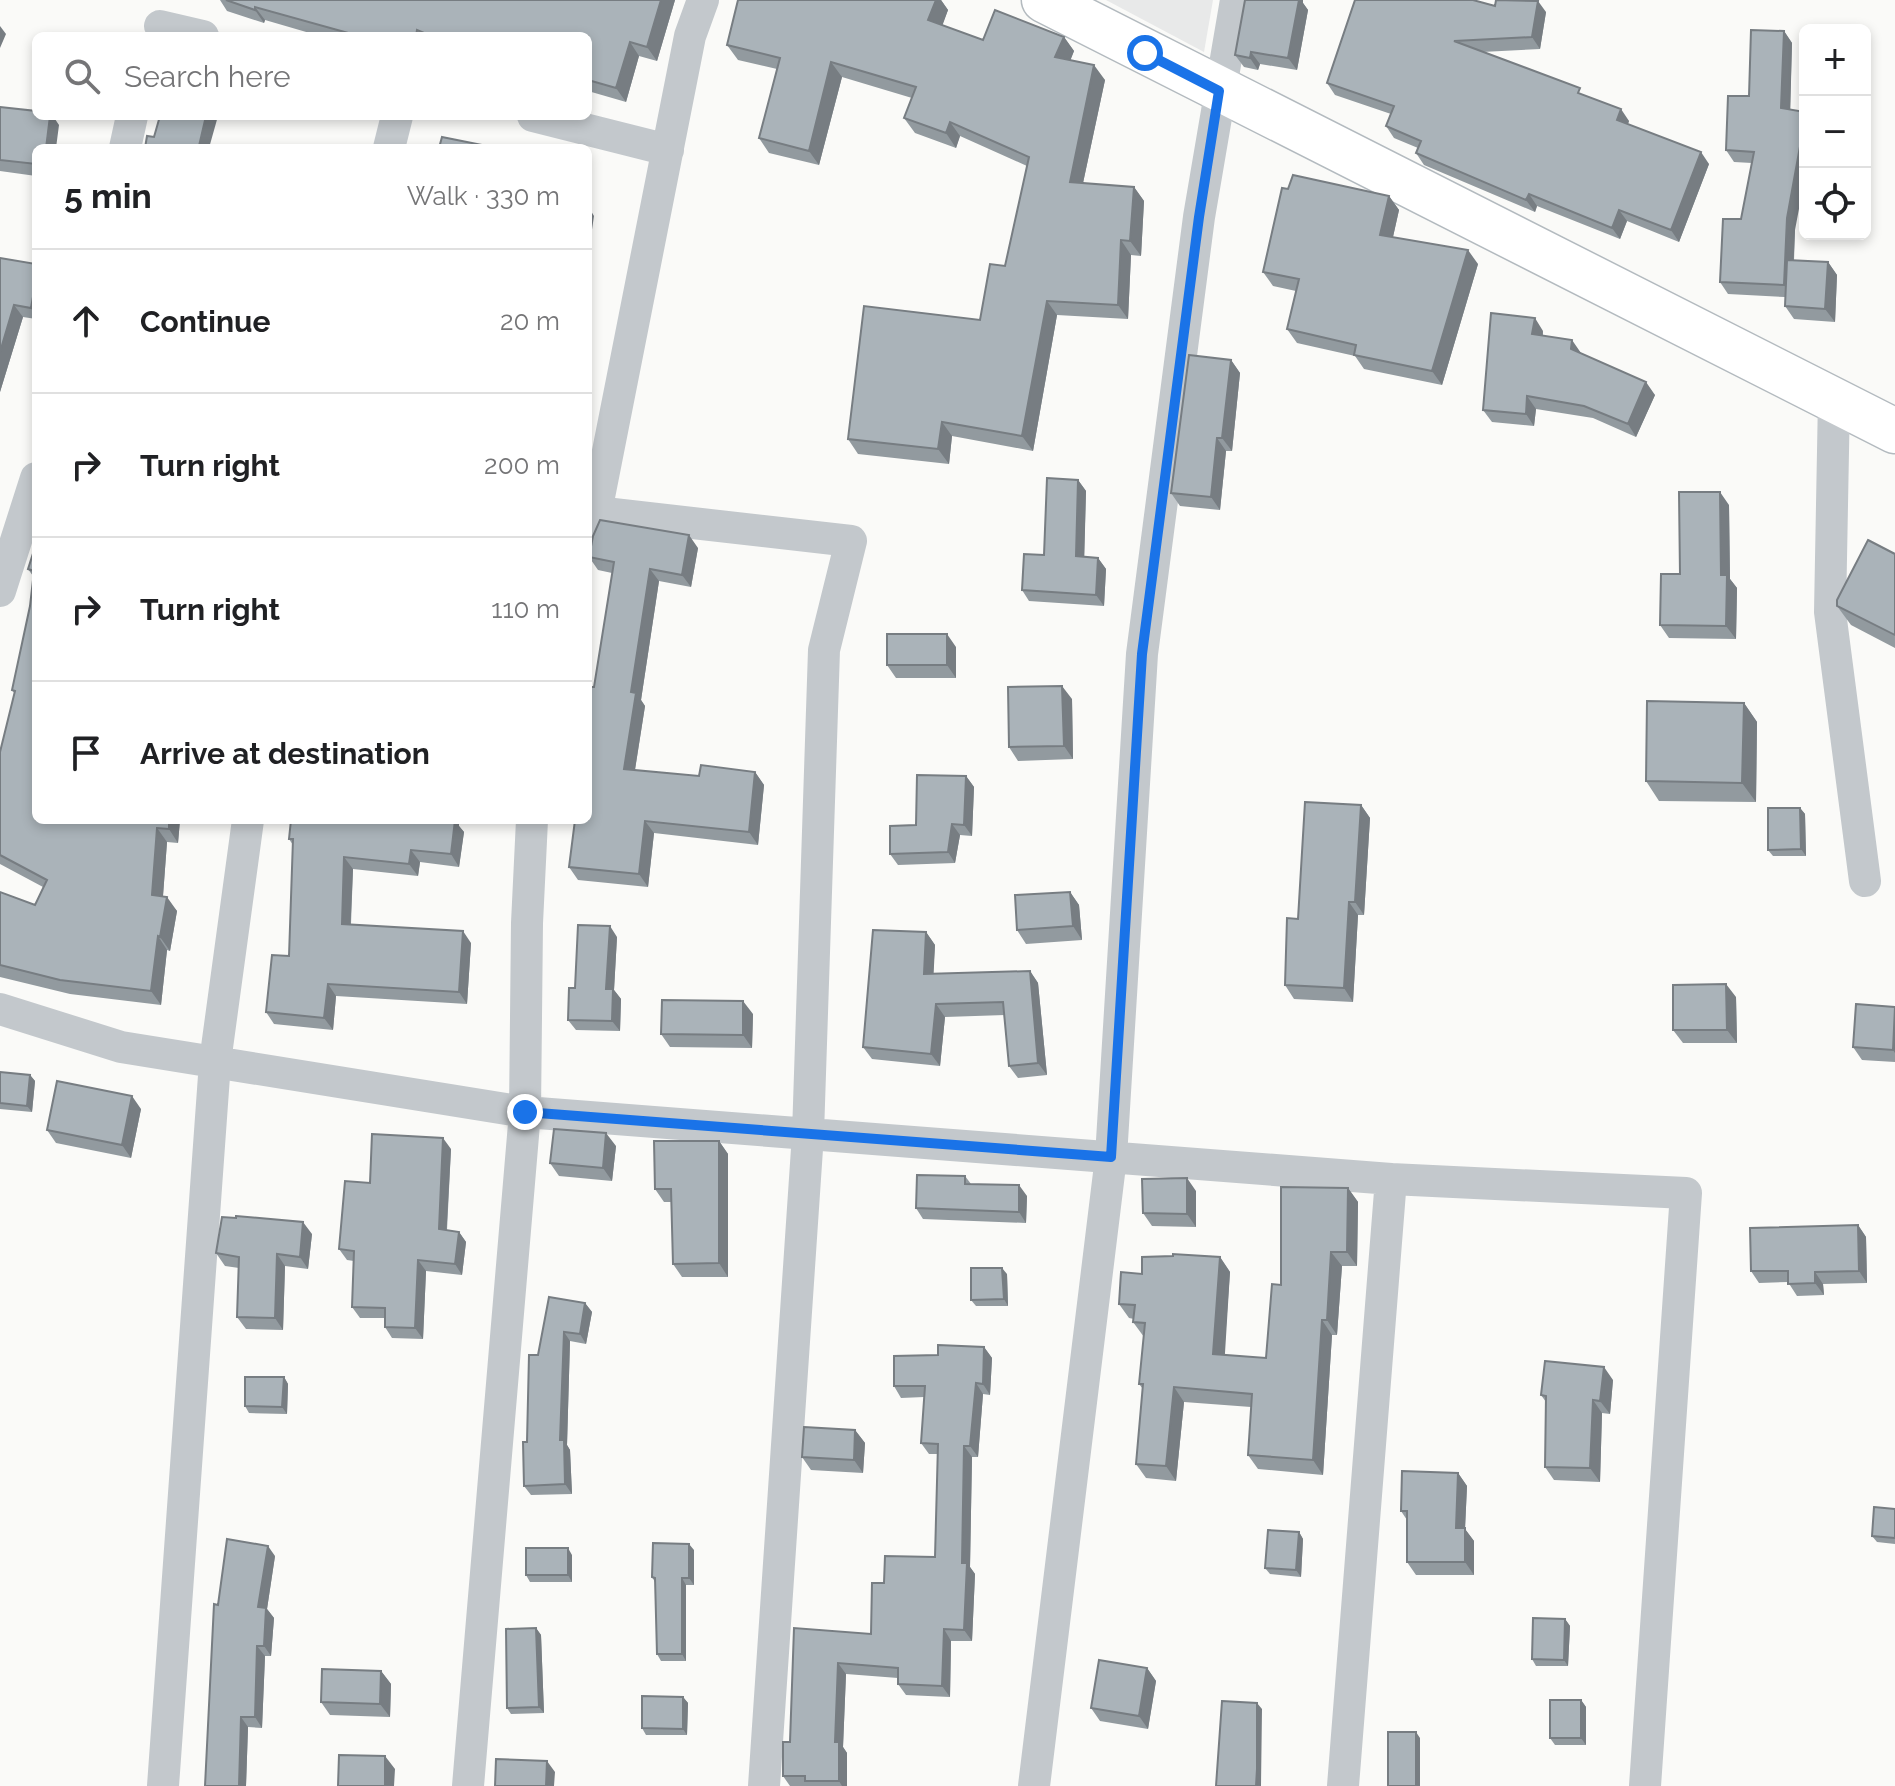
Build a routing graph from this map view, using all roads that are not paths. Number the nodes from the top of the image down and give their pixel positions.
1 (703, 0) edge
2 (1044, 0) edge
3 (1236, 0) edge
4 (160, 26) dead end
5 (186, 32) edge
6 (1219, 91) junction
7 (131, 120) edge
8 (396, 120) edge
9 (549, 120) edge
10 (126, 144) edge
11 (390, 144) edge
12 (668, 150) junction
13 (1834, 398) junction
14 (1895, 431) edge
15 (32, 491) edge
16 (592, 524) edge
17 (0, 591) edge
18 (247, 824) edge
19 (532, 824) edge
20 (1865, 881) dead end
21 (0, 1009) edge
22 (215, 1062) junction
23 (525, 1112) junction
24 (808, 1134) junction
25 (1111, 1157) junction
26 (1391, 1179) junction
27 (163, 1786) edge
28 (468, 1786) edge
29 (764, 1786) edge
30 (1034, 1786) edge
31 (1343, 1786) edge
32 (1645, 1786) edge

1 - 12 street
2 - 6 street
3 - 6 street
4 - 5 street
6 - 13 street
6 - 25 street
7 - 10 street
8 - 11 street
9 - 12 street
12 - 16 street
13 - 14 street
13 - 20 street
15 - 17 street
16 - 24 street
18 - 22 street
19 - 23 street
21 - 22 street
22 - 23 street
22 - 27 street
23 - 24 street
23 - 28 street
24 - 25 street
24 - 29 street
25 - 26 street
25 - 30 street
26 - 31 street
26 - 32 street

